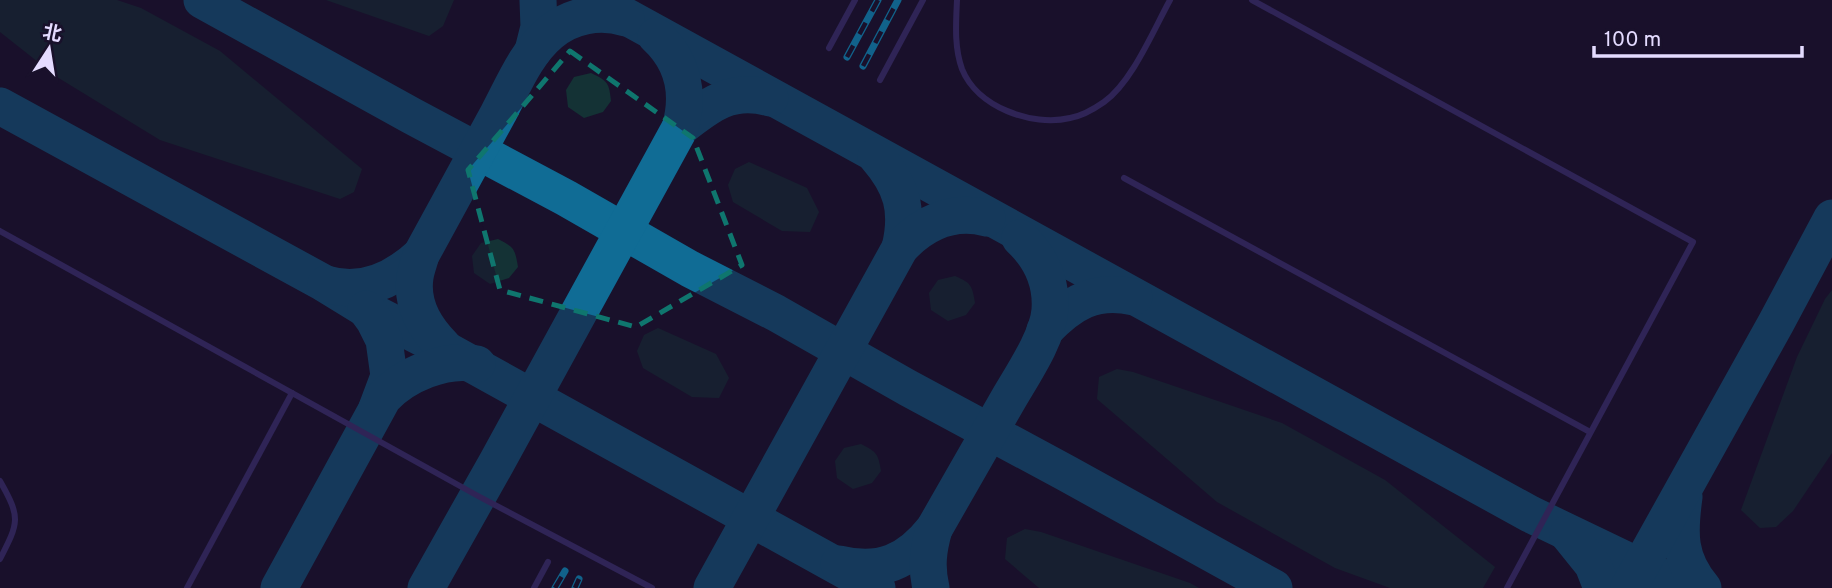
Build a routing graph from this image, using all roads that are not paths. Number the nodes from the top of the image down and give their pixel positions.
1 (855, 0) edge
2 (923, 0) edge
3 (957, 0) edge
4 (1170, 0) edge
5 (1252, 0) edge
6 (829, 48) dead end
7 (880, 80) dead end
8 (1124, 178) dead end
9 (0, 231) edge
10 (292, 393) junction
11 (1590, 432) junction
12 (0, 481) edge
13 (0, 559) edge
14 (548, 562) dead end
15 (187, 588) edge
16 (534, 588) edge
17 (652, 588) edge
18 (1507, 588) edge

1 - 6 lane
2 - 7 lane
3 - 4 lane
5 - 11 lane
8 - 11 lane
9 - 10 lane
10 - 15 lane
10 - 17 lane
11 - 18 lane
12 - 13 lane
14 - 16 lane

